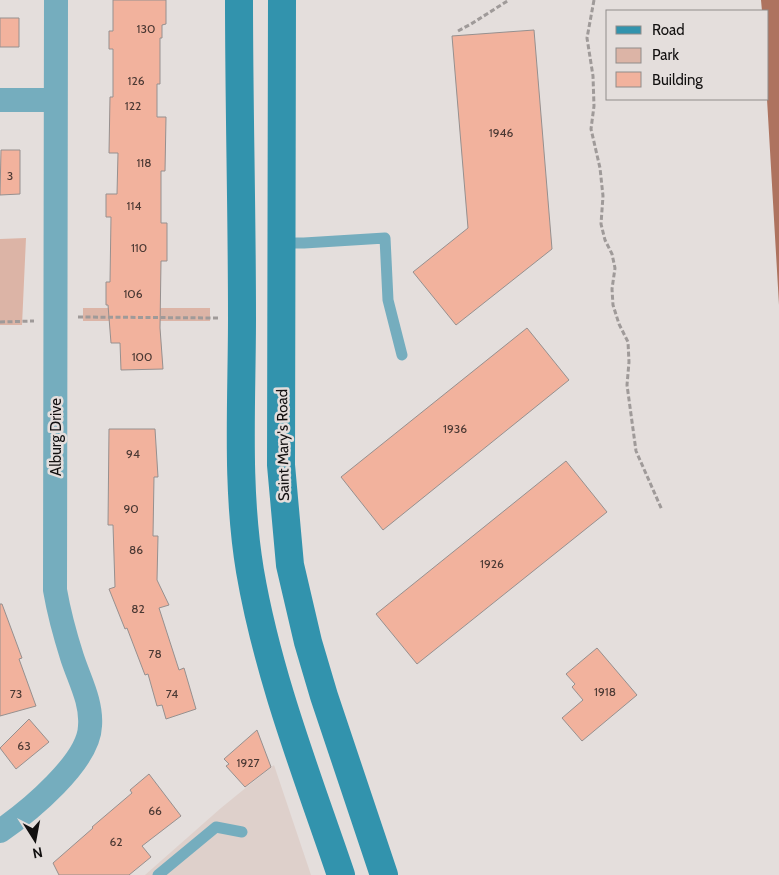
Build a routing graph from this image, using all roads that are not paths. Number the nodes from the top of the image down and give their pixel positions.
1 (56, 0) edge
2 (239, 0) edge
3 (282, 0) edge
4 (0, 100) edge
5 (55, 100) junction
6 (241, 223) junction
7 (282, 233) junction
8 (402, 355) dead end
9 (0, 831) edge
10 (242, 832) dead end
11 (158, 875) edge
12 (341, 875) edge
13 (384, 875) edge

1 - 5 street, Alburg Drive
2 - 6 main road
3 - 7 main road, Saint Mary's Road
4 - 5 street
5 - 9 street, Alburg Drive
6 - 7 main road
6 - 12 main road
7 - 8 lane
7 - 13 main road, Saint Mary's Road
10 - 11 lane

